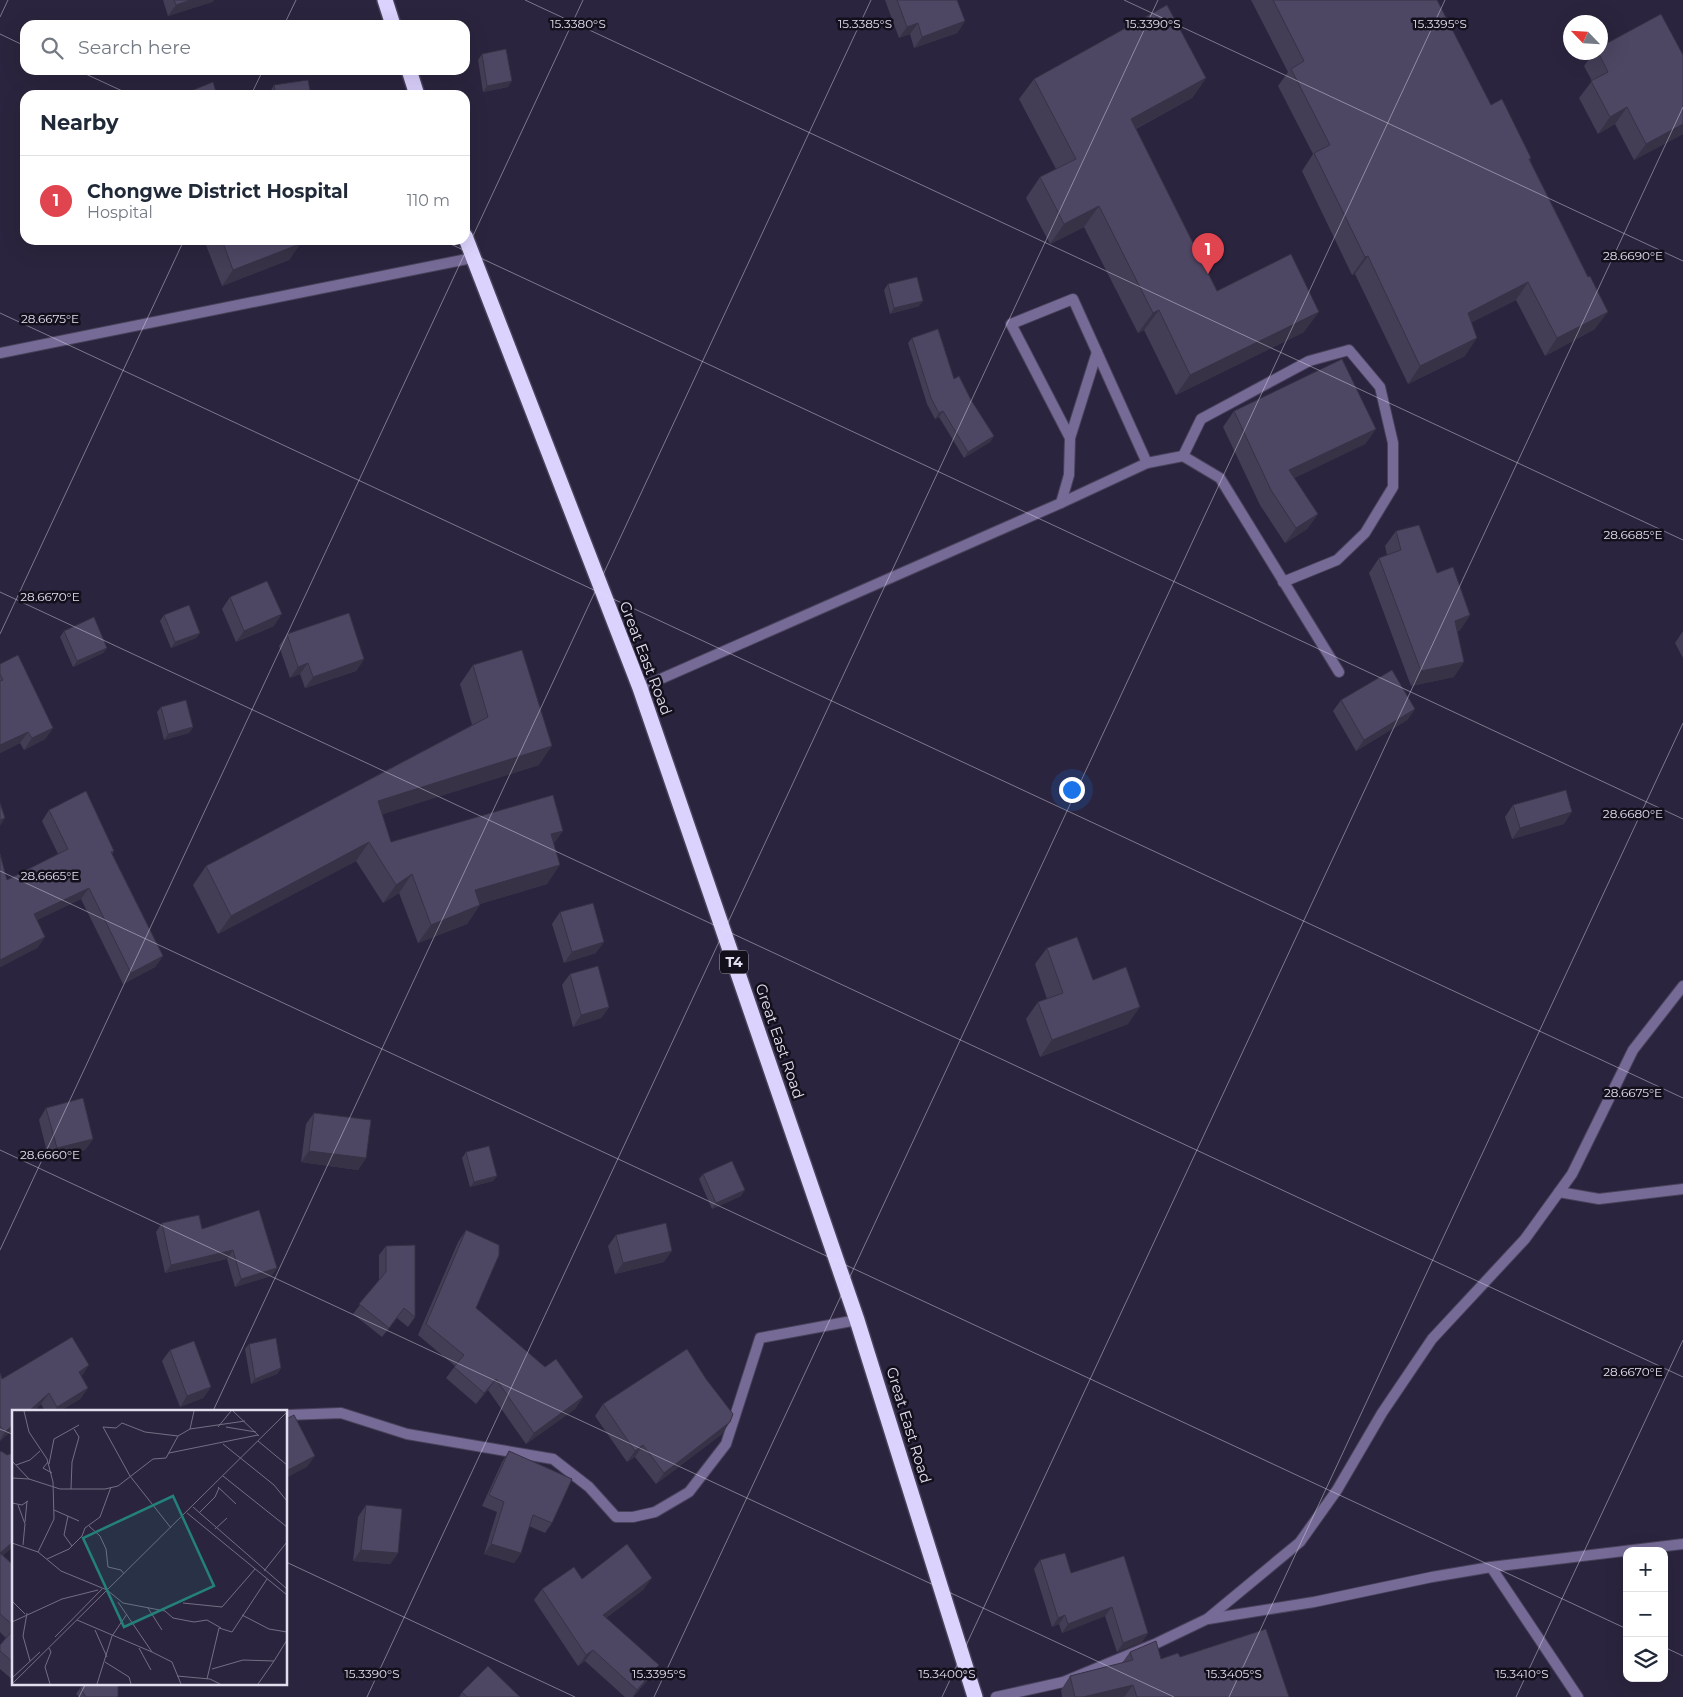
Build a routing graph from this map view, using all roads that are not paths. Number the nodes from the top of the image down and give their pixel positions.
1 (385, 0) edge
2 (391, 20) edge
3 (410, 75) edge
4 (415, 90) edge
5 (468, 245) edge
6 (472, 258) junction
7 (1097, 352) junction
8 (0, 353) edge
9 (1070, 438) junction
10 (1183, 456) junction
11 (1147, 463) junction
12 (1061, 503) junction
13 (1283, 582) junction
14 (1339, 672) dead end
15 (640, 688) junction
16 (1683, 986) edge
17 (1683, 1189) edge
18 (1559, 1192) junction
19 (857, 1320) junction
20 (288, 1415) edge
21 (1683, 1544) edge
22 (1491, 1567) junction
23 (1207, 1619) junction
24 (975, 1697) edge
25 (996, 1697) edge
26 (1578, 1697) edge

1 - 2 highway
3 - 4 highway
5 - 6 highway, Great East Road / T4
6 - 8 street
6 - 15 highway, Great East Road / T4
7 - 9 street
7 - 9 street
7 - 11 street
9 - 12 street
10 - 11 street
10 - 13 street
10 - 13 street
11 - 12 street
12 - 15 street
13 - 14 street
15 - 19 highway, Great East Road / T4
16 - 18 street
17 - 18 street
18 - 23 street
19 - 20 street
19 - 24 highway, Great East Road / T4
21 - 22 street
22 - 23 street
22 - 26 street
23 - 25 street

